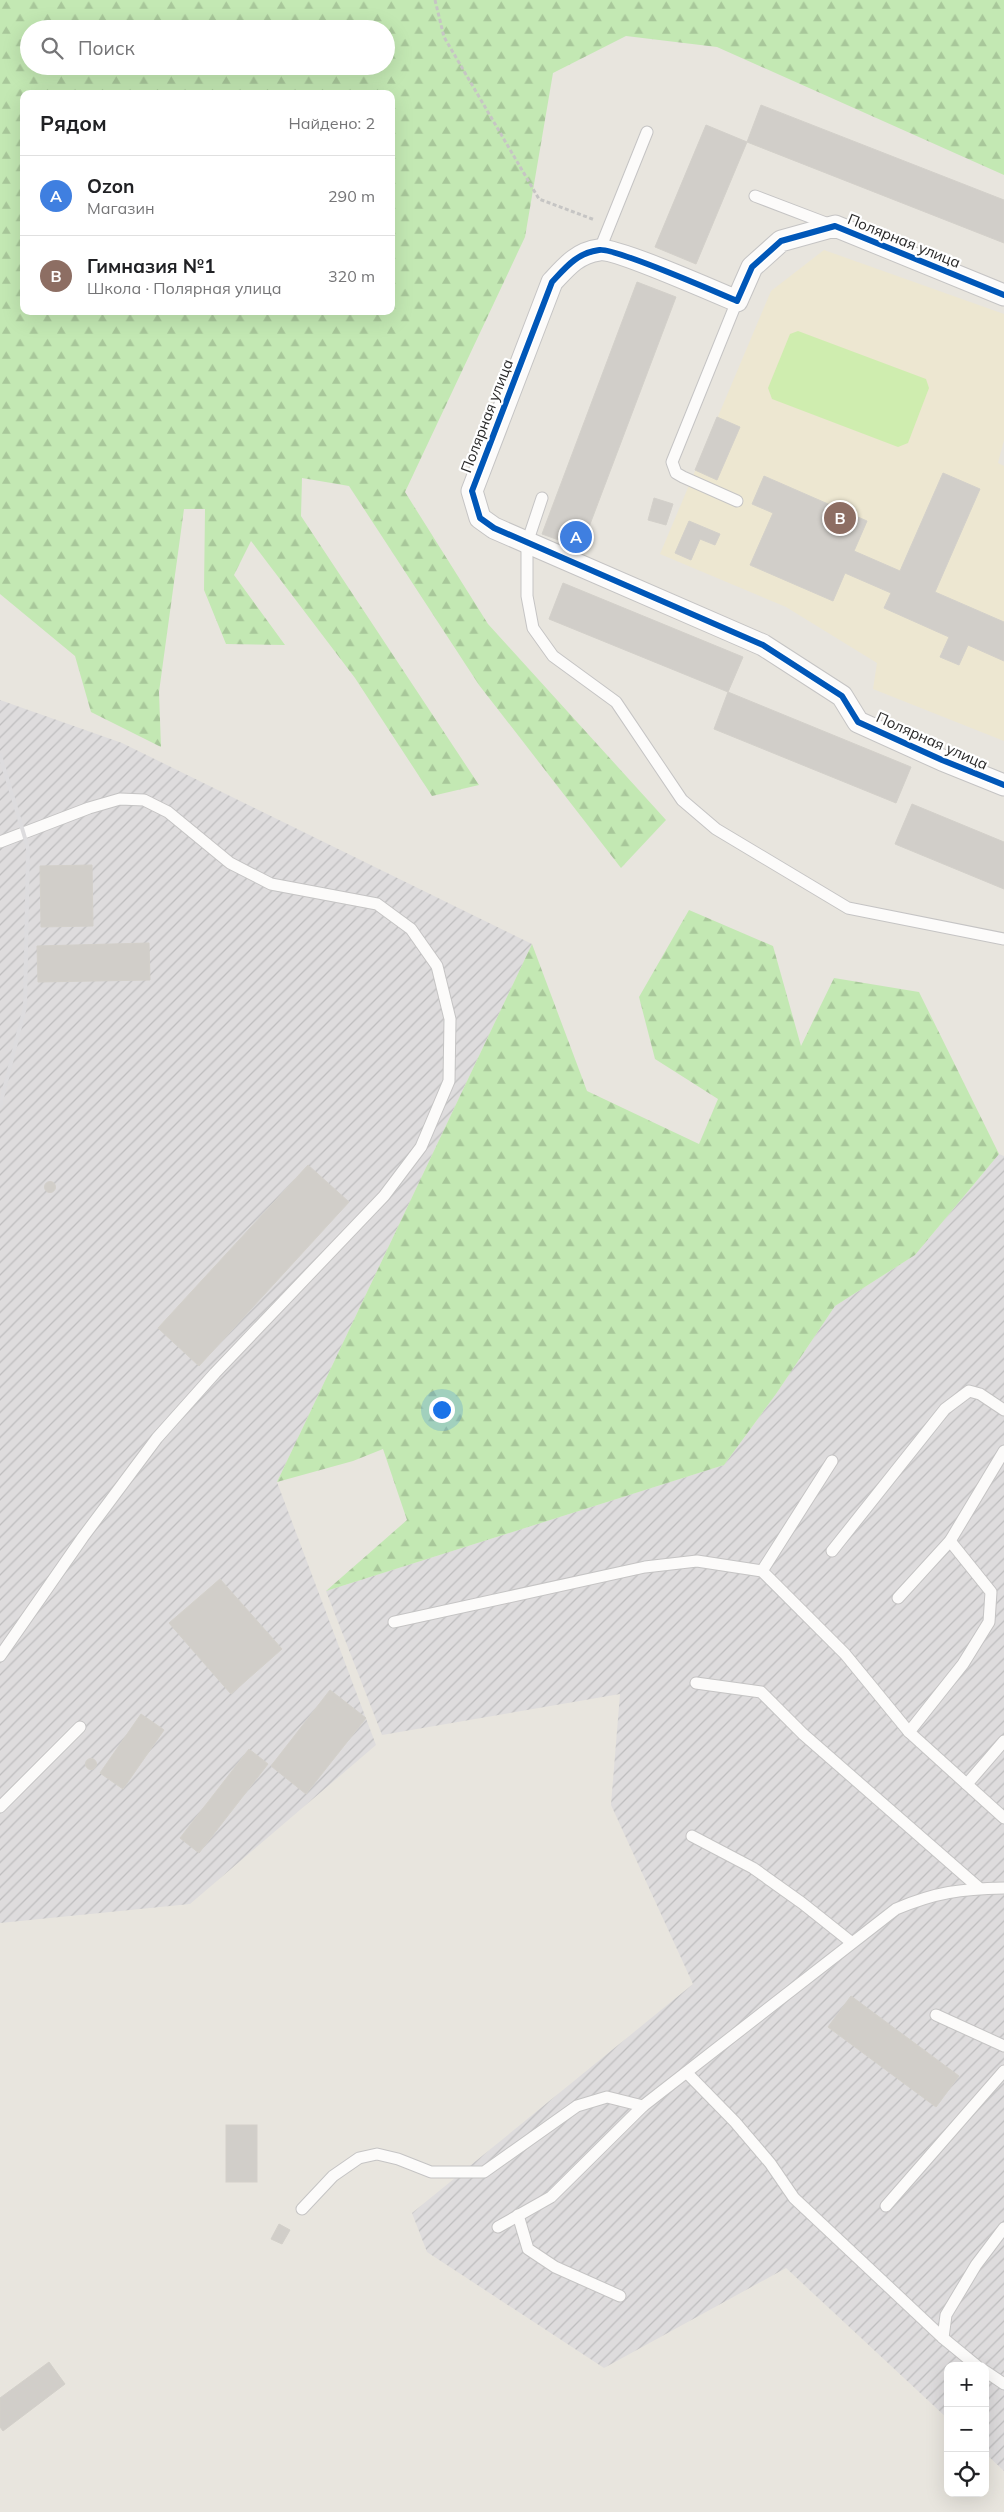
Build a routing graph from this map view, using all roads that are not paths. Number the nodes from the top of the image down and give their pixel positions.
1 (648, 132) dead end
2 (755, 196) dead end
3 (835, 226) junction
4 (600, 249) junction
5 (1004, 295) edge
6 (736, 300) junction
7 (542, 498) dead end
8 (736, 501) dead end
9 (527, 543) junction
10 (1004, 785) edge
11 (0, 842) edge
12 (1004, 938) edge
13 (1004, 1410) edge
14 (1004, 1451) edge
15 (832, 1461) dead end
16 (950, 1541) junction
17 (832, 1550) dead end
18 (762, 1572) junction
19 (898, 1598) dead end
20 (394, 1622) dead end
21 (0, 1656) edge
22 (696, 1683) dead end
23 (80, 1727) dead end
24 (909, 1732) junction
25 (1004, 1741) edge
26 (967, 1784) junction
27 (0, 1807) edge
28 (1004, 1818) edge
29 (692, 1836) dead end
30 (979, 1888) junction
31 (1004, 1888) edge
32 (851, 1942) junction
33 (936, 2015) dead end
34 (1004, 2046) edge
35 (1004, 2071) edge
36 (687, 2073) junction
37 (643, 2106) junction
38 (886, 2206) dead end
39 (302, 2209) dead end
40 (518, 2216) junction
41 (498, 2227) dead end
42 (1004, 2228) edge
43 (620, 2296) dead end
44 (943, 2338) junction
45 (972, 2362) edge
46 (989, 2374) edge
47 (1004, 2384) edge

1 - 4 lane
2 - 3 lane
3 - 5 street, Полярная улица
3 - 6 street, Полярная улица
4 - 6 street
4 - 9 street, Полярная улица
6 - 8 lane
7 - 9 lane
9 - 10 street, Полярная улица
9 - 12 lane
11 - 21 lane
13 - 17 lane
14 - 16 lane
15 - 18 lane
16 - 19 lane
16 - 24 lane
18 - 20 lane
18 - 24 lane
22 - 30 lane
23 - 27 lane
24 - 26 lane
25 - 26 lane
26 - 28 lane
29 - 32 lane
30 - 31 lane
30 - 32 lane
32 - 36 lane
33 - 34 lane
35 - 38 lane
36 - 37 lane
36 - 44 lane
37 - 39 lane
37 - 40 lane
40 - 41 lane
40 - 43 lane
42 - 44 lane
44 - 45 lane
46 - 47 lane

